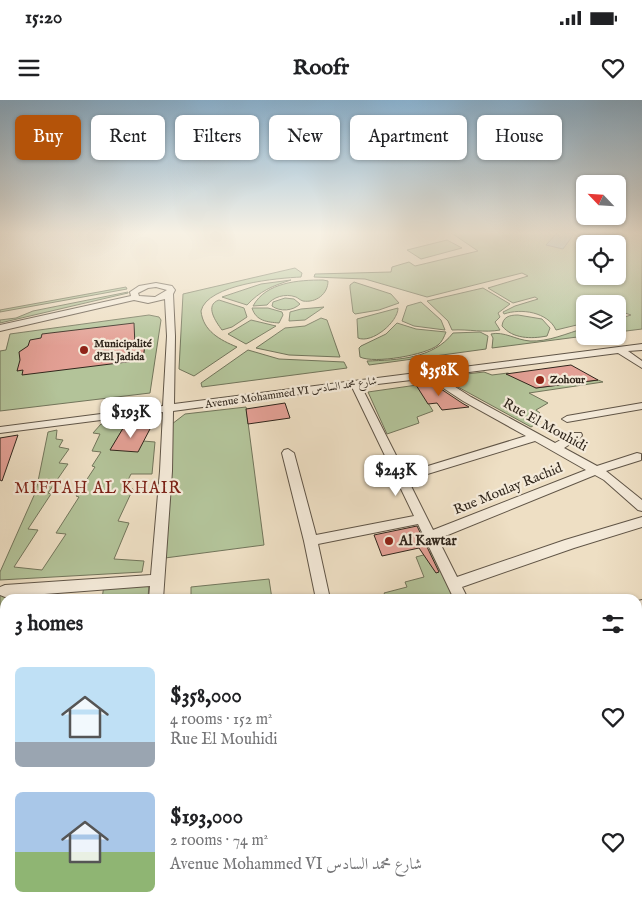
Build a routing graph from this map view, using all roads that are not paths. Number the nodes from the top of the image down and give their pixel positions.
1 (181, 285) dead end
2 (169, 291) junction
3 (135, 297) junction
4 (158, 300) junction
5 (169, 306) junction
6 (0, 328) edge
7 (642, 347) edge
8 (620, 350) junction
9 (642, 365) edge
10 (431, 374) junction
11 (356, 384) junction
12 (642, 406) edge
13 (168, 409) junction
14 (567, 419) dead end
15 (0, 430) edge
16 (577, 435) dead end
17 (536, 437) junction
18 (555, 448) junction
19 (288, 454) dead end
20 (637, 457) dead end
21 (597, 470) junction
22 (402, 478) junction
23 (642, 507) edge
24 (422, 518) junction
25 (642, 522) edge
26 (430, 536) junction
27 (311, 541) junction
28 (156, 580) junction
29 (454, 584) junction
30 (5, 590) dead end
31 (156, 594) edge
32 (322, 594) edge
33 (459, 594) edge

1 - 2 street
2 - 3 street
2 - 4 street
2 - 5 street
3 - 4 street
3 - 6 street
4 - 5 street
5 - 13 street
7 - 8 street, Avenue Mohammed VI شارع محمد السادس
8 - 9 street
8 - 10 street, Avenue Mohammed VI شارع محمد السادس
10 - 11 street, Avenue Mohammed VI شارع محمد السادس
10 - 17 street, Rue El Mouhidi
11 - 13 street, Avenue Mohammed VI شارع محمد السادس
11 - 22 street
12 - 14 street
13 - 15 street, Avenue Mohammed VI شارع محمد السادس
13 - 28 street
16 - 18 street
17 - 18 street, Rue El Mouhidi
17 - 22 street
18 - 21 street, Rue El Mouhidi
19 - 27 street
20 - 21 street, Rue Moulay Rachid
21 - 23 street, Rue El Mouhidi
21 - 26 street, Rue Moulay Rachid
22 - 24 street
24 - 26 street
24 - 27 street
25 - 29 street
26 - 29 street
27 - 32 street
28 - 30 street
28 - 31 street
29 - 33 street

